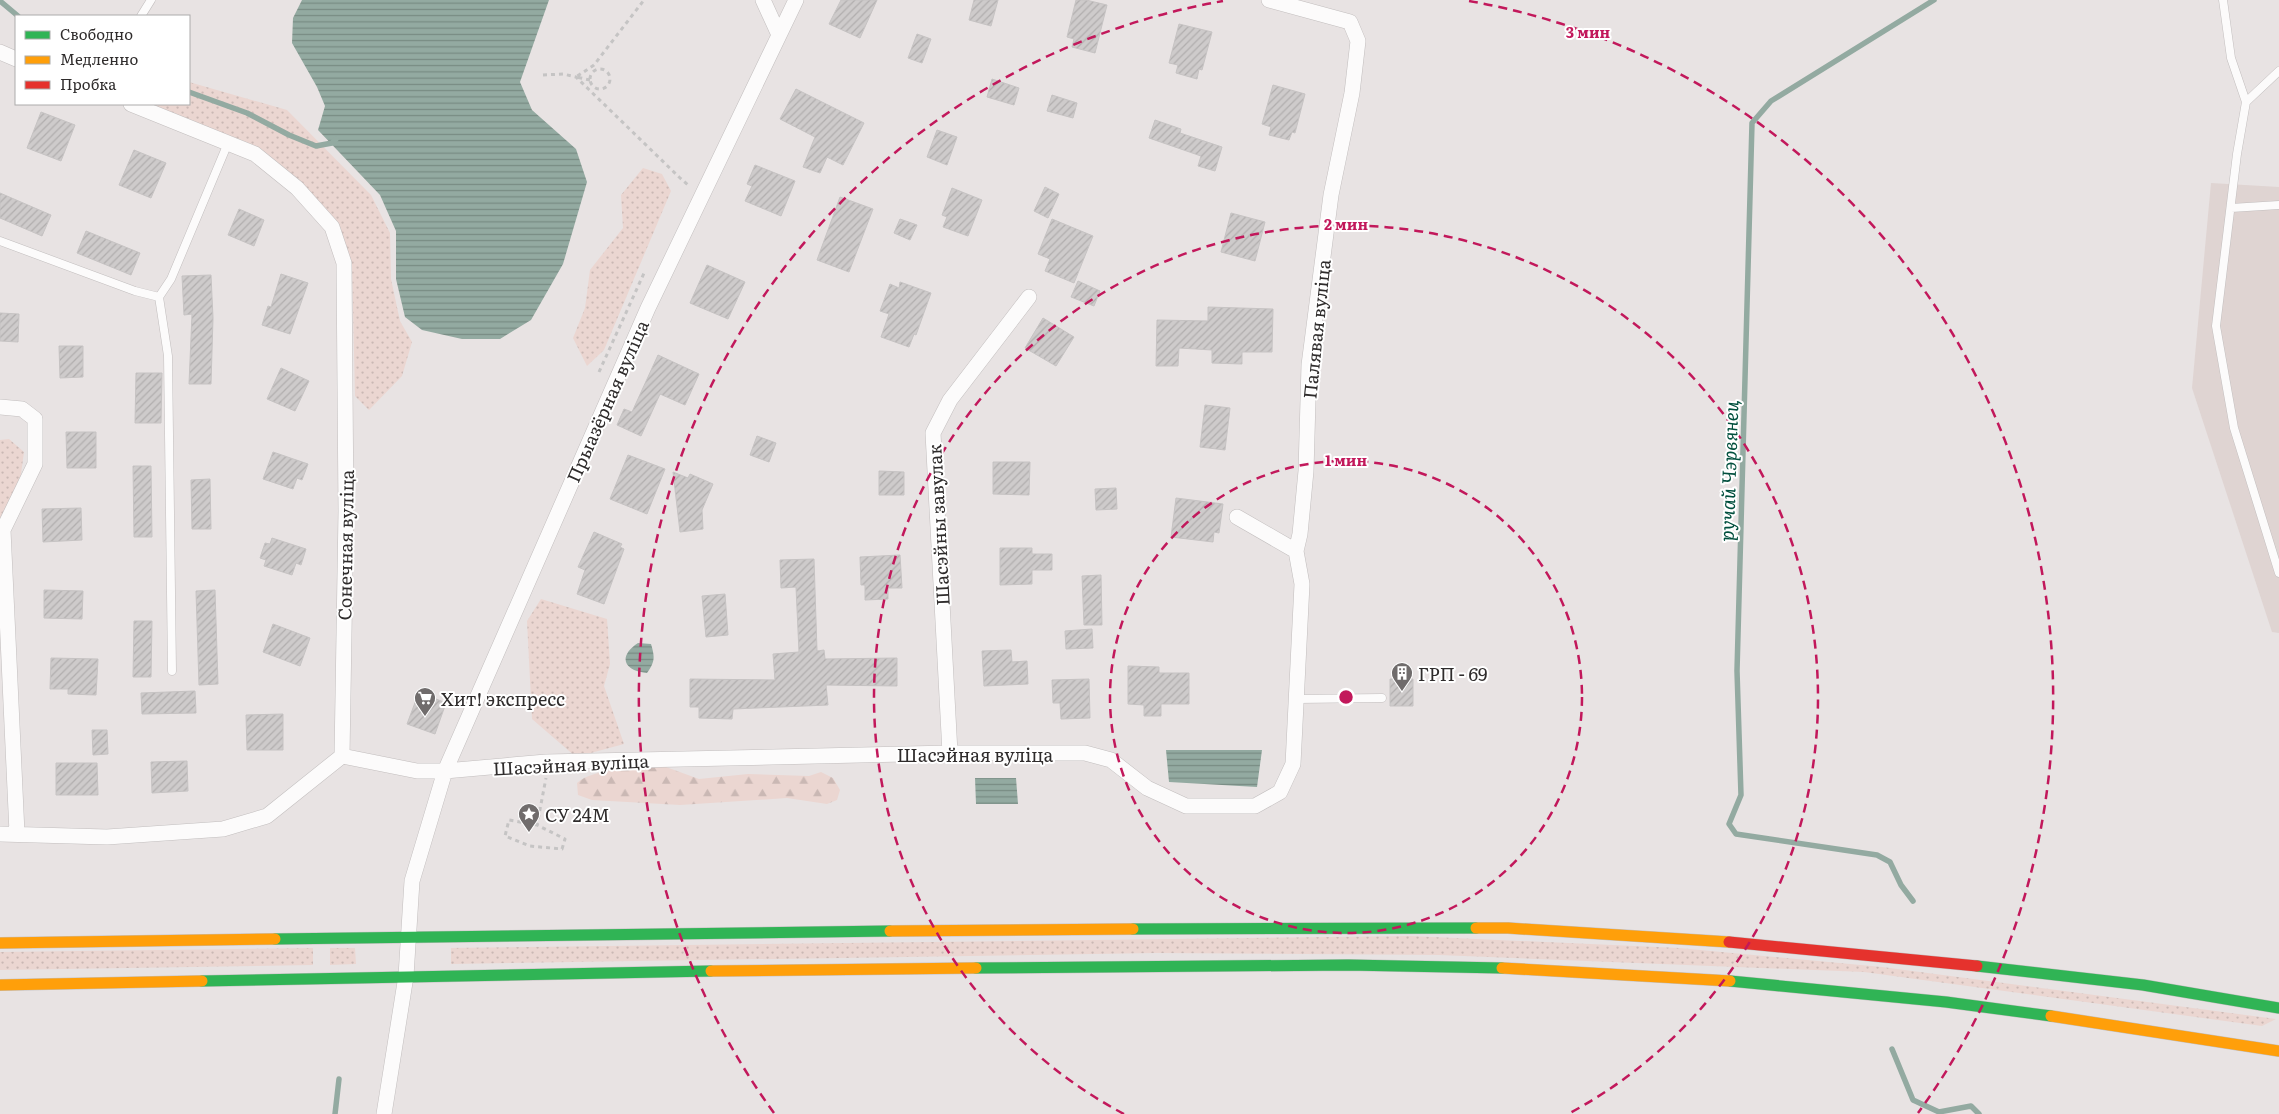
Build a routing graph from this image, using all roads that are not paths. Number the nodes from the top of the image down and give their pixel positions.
1 (151, 0) edge
2 (763, 0) edge
3 (796, 0) edge
4 (1269, 0) edge
5 (2223, 0) edge
6 (142, 15) edge
7 (779, 35) junction
8 (0, 52) edge
9 (15, 59) edge
10 (2279, 71) edge
11 (2246, 102) junction
12 (133, 105) edge
13 (228, 143) junction
14 (2279, 205) edge
15 (2231, 208) junction
16 (0, 241) edge
17 (159, 297) junction
18 (1029, 297) dead end
19 (0, 407) edge
20 (1237, 517) dead end
21 (1296, 550) junction
22 (2, 573) edge
23 (2279, 573) edge
24 (172, 671) dead end
25 (1382, 698) dead end
26 (1297, 699) junction
27 (950, 753) junction
28 (342, 756) junction
29 (445, 771) junction
30 (17, 833) junction
31 (0, 834) edge
32 (408, 937) junction
33 (0, 943) edge
34 (406, 976) junction
35 (0, 985) edge
36 (2279, 1008) edge
37 (2279, 1051) edge
38 (384, 1114) edge

1 - 6 lane
2 - 7 street
3 - 7 street, Прыазёрная вуліца
4 - 21 street, Палявая вуліца
5 - 11 lane
7 - 29 street, Прыазёрная вуліца
8 - 9 street
10 - 11 lane
11 - 15 lane
12 - 13 street, Сонечная вуліца
13 - 17 lane
13 - 28 street, Сонечная вуліца
14 - 15 lane
15 - 23 lane
16 - 17 lane
17 - 24 lane
18 - 27 street, Шасэйны завулак
19 - 22 street
20 - 21 street
21 - 26 street, Шасэйная вуліца
22 - 30 street
25 - 26 lane
26 - 27 street, Шасэйная вуліца
27 - 29 street, Шасэйная вуліца
28 - 29 street, Шасэйная вуліца
28 - 30 street
29 - 32 street, Прыазёрная вуліца
30 - 31 street
32 - 33 main road
32 - 34 street, Прыазёрная вуліца
32 - 36 main road
34 - 35 main road
34 - 37 main road
34 - 38 street, Прыазёрная вуліца

